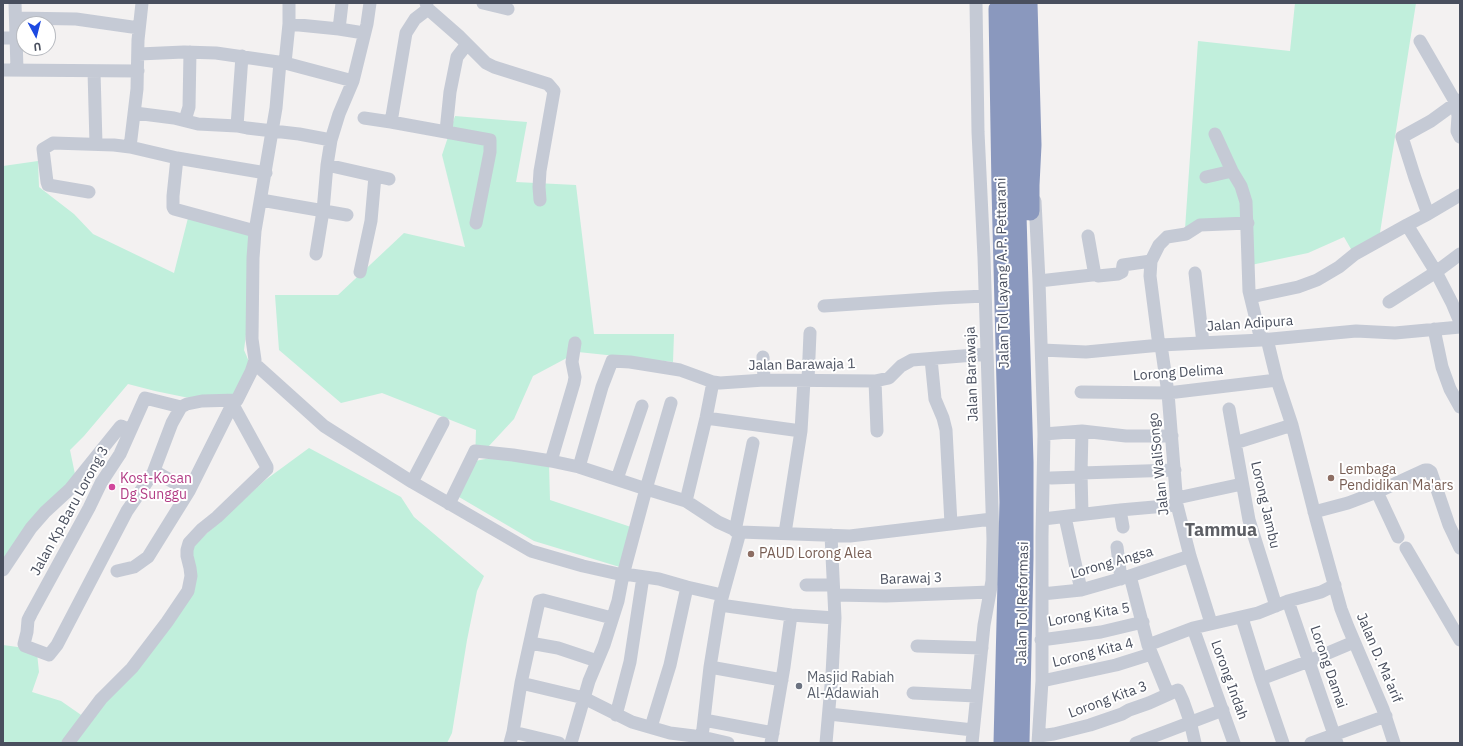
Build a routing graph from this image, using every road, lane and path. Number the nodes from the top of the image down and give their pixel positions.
1 (15, 3) edge
2 (142, 3) edge
3 (290, 3) edge
4 (342, 3) edge
5 (370, 3) edge
6 (483, 3) edge
7 (976, 3) edge
8 (988, 3) edge
9 (998, 3) edge
10 (1011, 3) edge
11 (1028, 3) edge
12 (427, 6) edge
13 (508, 9) dead end
14 (16, 18) edge
15 (56, 19) edge
16 (289, 24) junction
17 (139, 28) junction
18 (339, 29) junction
19 (364, 33) junction
20 (3, 38) edge
21 (16, 38) edge
22 (1420, 41) dead end
23 (467, 44) junction
24 (190, 52) junction
25 (139, 54) junction
26 (17, 56) edge
27 (242, 56) junction
28 (282, 62) junction
29 (3, 70) edge
30 (17, 70) junction
31 (94, 71) junction
32 (138, 71) junction
33 (353, 81) junction
34 (1458, 102) edge
35 (134, 113) junction
36 (364, 118) dead end
37 (185, 120) junction
38 (391, 122) junction
39 (237, 126) junction
40 (446, 131) junction
41 (272, 132) junction
42 (1215, 134) dead end
43 (1460, 137) edge
44 (331, 140) junction
45 (96, 144) junction
46 (1032, 145) junction
47 (130, 147) junction
48 (177, 158) junction
49 (327, 165) junction
50 (1232, 171) junction
51 (266, 173) junction
52 (375, 176) junction
53 (1206, 178) dead end
54 (389, 179) dead end
55 (89, 192) dead end
56 (1460, 195) edge
57 (261, 200) junction
58 (540, 200) dead end
59 (323, 211) junction
60 (1428, 214) junction
61 (347, 215) dead end
62 (476, 223) dead end
63 (1248, 223) junction
64 (1407, 225) junction
65 (255, 231) junction
66 (1088, 236) dead end
67 (316, 254) dead end
68 (1460, 254) edge
69 (1151, 261) junction
70 (360, 272) dead end
71 (1094, 272) junction
72 (1436, 272) junction
73 (1194, 273) dead end
74 (1039, 281) junction
75 (985, 296) junction
76 (1251, 297) junction
77 (1389, 302) dead end
78 (824, 306) dead end
79 (1460, 322) edge
80 (1460, 327) edge
81 (1434, 329) junction
82 (810, 333) dead end
83 (1264, 340) junction
84 (575, 343) dead end
85 (1203, 343) junction
86 (1160, 345) junction
87 (1042, 350) junction
88 (987, 354) junction
89 (763, 356) dead end
90 (931, 359) junction
91 (254, 363) junction
92 (764, 380) junction
93 (806, 380) junction
94 (1277, 380) junction
95 (875, 381) junction
96 (713, 382) junction
97 (1081, 392) dead end
98 (1168, 393) junction
99 (238, 399) junction
100 (671, 403) dead end
101 (642, 406) dead end
102 (180, 407) junction
103 (1229, 408) dead end
104 (1460, 408) edge
105 (706, 418) junction
106 (442, 423) dead end
107 (1292, 425) junction
108 (1006, 429) junction
109 (130, 430) junction
110 (801, 431) junction
111 (877, 431) dead end
112 (1082, 431) junction
113 (1044, 434) junction
114 (1172, 436) junction
115 (1235, 443) junction
116 (752, 444) dead end
117 (551, 460) junction
118 (1024, 462) joint
119 (579, 467) junction
120 (1174, 470) junction
121 (154, 471) junction
122 (1081, 475) junction
123 (1051, 478) dead end
124 (617, 479) junction
125 (412, 482) junction
126 (1242, 484) junction
127 (646, 489) junction
128 (189, 491) junction
129 (1377, 492) junction
130 (686, 501) junction
131 (1177, 501) junction
132 (449, 504) junction
133 (1120, 510) junction
134 (1314, 512) junction
135 (1082, 514) junction
136 (1065, 517) junction
137 (992, 519) junction
138 (1043, 519) junction
139 (951, 524) junction
140 (1123, 527) dead end
141 (738, 531) junction
142 (785, 533) junction
143 (831, 535) junction
144 (1398, 537) dead end
145 (1009, 542) joint
146 (1117, 547) dead end
147 (1406, 548) dead end
148 (1460, 548) edge
149 (1190, 556) junction
150 (1024, 558) junction
151 (3, 570) edge
152 (117, 571) dead end
153 (623, 574) junction
154 (643, 577) junction
155 (1125, 577) junction
156 (806, 585) dead end
157 (1335, 585) junction
158 (687, 587) junction
159 (833, 590) junction
160 (1081, 590) junction
161 (990, 592) junction
162 (1042, 594) junction
163 (721, 600) junction
164 (1288, 601) junction
165 (1276, 606) junction
166 (791, 615) junction
167 (612, 618) junction
168 (835, 618) junction
169 (1242, 618) junction
170 (1143, 622) junction
171 (1211, 623) junction
172 (1193, 628) junction
173 (1041, 640) junction
174 (1460, 640) edge
175 (1354, 642) junction
176 (530, 643) junction
177 (917, 646) dead end
178 (982, 648) junction
179 (1150, 649) junction
180 (597, 661) junction
181 (1309, 661) junction
182 (710, 667) junction
183 (1261, 679) junction
184 (782, 680) junction
185 (1042, 681) junction
186 (521, 683) junction
187 (913, 693) dead end
188 (1168, 694) junction
189 (976, 696) junction
190 (584, 698) junction
191 (1223, 710) junction
192 (829, 714) junction
193 (616, 715) junction
194 (1386, 716) junction
195 (704, 720) junction
196 (1190, 721) junction
197 (651, 727) junction
198 (702, 737) junction
199 (972, 737) edge
200 (511, 738) edge
201 (669, 738) edge
202 (772, 738) edge
203 (1335, 739) edge
204 (1038, 740) edge
205 (68, 743) edge
206 (559, 743) edge
207 (571, 743) edge
208 (728, 743) edge
209 (826, 743) edge
210 (1003, 743) edge
211 (1020, 743) edge
212 (1136, 743) edge
213 (1195, 743) edge
214 (1234, 743) edge
215 (1283, 743) edge
216 (1312, 743) edge
217 (1394, 743) edge

1 - 14 street
2 - 17 street
3 - 16 street
4 - 18 street
5 - 19 street
6 - 13 street
7 - 75 street, Jalan Barawaja
8 - 108 highway
9 - 108 highway, Jalan Tol Layang A.P. Pettarani
10 - 118 highway, Jalan Tol Layang A.P. Pettarani
11 - 46 highway
12 - 23 street
12 - 38 street
15 - 17 street
16 - 18 street
16 - 28 street
17 - 25 street
18 - 19 street
19 - 33 street
20 - 21 street
22 - 34 street
23 - 40 street
23 - 58 street
24 - 25 street
24 - 27 street
24 - 37 street
25 - 32 street
26 - 30 street
27 - 28 street
27 - 39 street
28 - 33 street
28 - 41 street
29 - 30 street
30 - 31 street
31 - 32 street
31 - 45 street
32 - 35 street
33 - 44 street
34 - 43 street
34 - 60 street
35 - 37 street
35 - 47 street
36 - 38 street
37 - 39 street
38 - 40 street
39 - 41 street
40 - 62 street
41 - 44 street
41 - 51 street
42 - 50 street, Jalan D. Ma'arif
44 - 49 street
45 - 47 street
45 - 55 street
46 - 74 street
46 - 150 highway
47 - 48 street
48 - 51 street
48 - 65 street
49 - 52 street
49 - 59 street
50 - 53 street
50 - 63 street, Jalan D. Ma'arif
51 - 57 street
52 - 54 street
52 - 70 street
56 - 60 street
57 - 59 street
57 - 65 street
59 - 61 street
59 - 67 street
60 - 64 street
63 - 69 street
63 - 76 street, Jalan D. Ma'arif
64 - 72 street
64 - 76 street
65 - 91 street
66 - 71 street
68 - 72 street
69 - 71 street
69 - 86 street, Jalan WaliSongo
71 - 74 street
72 - 77 street
72 - 79 street
73 - 85 street
74 - 87 street
75 - 78 street
75 - 88 street, Jalan Barawaja
76 - 83 street, Jalan D. Ma'arif
80 - 81 street, Jalan Adipura
81 - 83 street, Jalan Adipura
81 - 104 street
82 - 93 street
83 - 85 street, Jalan Adipura
83 - 94 street, Jalan D. Ma'arif
84 - 117 street
85 - 86 street, Jalan Adipura
86 - 87 street, Jalan Adipura
86 - 98 street, Jalan WaliSongo
87 - 113 street
88 - 90 street, Jalan Barawaja 1
88 - 137 street, Jalan Barawaja
89 - 92 street
90 - 95 street, Jalan Barawaja 1
90 - 139 street
91 - 99 street
91 - 125 street
92 - 93 street, Jalan Barawaja 1
92 - 96 street, Jalan Barawaja 1
93 - 95 street, Jalan Barawaja 1
93 - 110 street
94 - 98 street, Lorong Delima
94 - 107 street, Jalan D. Ma'arif
95 - 111 street
96 - 105 street
96 - 119 street, Jalan Barawaja 1
97 - 98 street, Lorong Delima
98 - 114 street, Jalan WaliSongo
99 - 102 street
99 - 128 street
99 - 205 street
100 - 127 street
101 - 124 street
102 - 109 street, Jalan Kp.Baru Lorong 3
102 - 121 street
103 - 115 street, Lorong Jambu
105 - 110 street
105 - 130 street
106 - 125 street
107 - 115 street
107 - 134 street, Jalan D. Ma'arif
108 - 145 highway, Jalan Tol Layang A.P. Pettarani
109 - 121 street, Jalan Kp.Baru Lorong 3
109 - 151 street
110 - 142 street
112 - 113 street
112 - 114 street
112 - 122 street
113 - 138 street
114 - 120 street, Jalan WaliSongo
115 - 126 street, Lorong Jambu
116 - 141 street
117 - 119 street
117 - 132 street
118 - 150 highway, Jalan Tol Reformasi
119 - 124 street
120 - 122 street
120 - 131 street, Jalan WaliSongo
121 - 128 street
122 - 123 street
122 - 135 street
124 - 127 street
125 - 132 street
126 - 131 street
126 - 165 street, Lorong Jambu
127 - 130 street
127 - 153 street
128 - 152 street
129 - 134 street
129 - 144 street
129 - 148 street
130 - 141 street
131 - 133 street
131 - 149 street, Jalan WaliSongo
132 - 153 street
133 - 135 street
133 - 140 street
134 - 157 street, Jalan D. Ma'arif
135 - 136 street
136 - 138 street
136 - 160 street
137 - 139 street
137 - 161 street, Jalan Barawaja
138 - 162 street
139 - 143 street
141 - 142 street
141 - 163 street
142 - 143 street
143 - 159 street
145 - 210 highway, Jalan Tol Reformasi
146 - 155 street, Lorong Kita 3
147 - 174 street
149 - 155 street, Lorong Angsa
149 - 171 street, Jalan WaliSongo
150 - 211 highway, Jalan Tol Reformasi
153 - 154 street
153 - 167 street
154 - 158 street
154 - 193 street
155 - 160 street, Lorong Angsa
155 - 170 street, Lorong Kita 3
156 - 159 street, Barawaj 3
157 - 164 street, Lorong Kita 4
157 - 175 street, Jalan D. Ma'arif
158 - 163 street
158 - 197 street
159 - 161 street, Barawaj 3
159 - 168 street
160 - 162 street, Lorong Angsa
161 - 178 street, Jalan Barawaja
162 - 173 street
163 - 166 street
163 - 182 street
164 - 165 street, Lorong Kita 4
164 - 181 street, Lorong Damai
165 - 169 street, Lorong Kita 4
166 - 168 street
166 - 184 street
167 - 176 street
167 - 180 street
168 - 192 street
169 - 171 street, Lorong Kita 4
169 - 183 street
170 - 173 street, Lorong Kita 5
170 - 179 street, Lorong Kita 3
171 - 172 street, Lorong Kita 4
172 - 179 street, Lorong Kita 4
172 - 191 street, Lorong Indah
173 - 185 street
175 - 181 street
175 - 194 street, Jalan D. Ma'arif
176 - 180 street
176 - 186 street
177 - 178 street
178 - 189 street, Jalan Barawaja
179 - 185 street, Lorong Kita 4
179 - 188 street, Lorong Kita 3
180 - 190 street
181 - 183 street
181 - 203 street, Lorong Damai
182 - 184 street
182 - 195 street
183 - 215 street
184 - 202 street
185 - 204 street
186 - 190 street
186 - 200 street
187 - 189 street
188 - 196 street
188 - 204 street, Lorong Kita 3
189 - 199 street, Jalan Barawaja
190 - 193 street
190 - 207 street
191 - 196 street
191 - 214 street, Lorong Indah
192 - 199 street
192 - 209 street
193 - 197 street
194 - 203 street
194 - 217 street, Jalan D. Ma'arif
195 - 198 street
195 - 202 street
196 - 212 street
196 - 213 street
197 - 201 street
198 - 201 street
198 - 208 street
200 - 206 street
203 - 216 street

